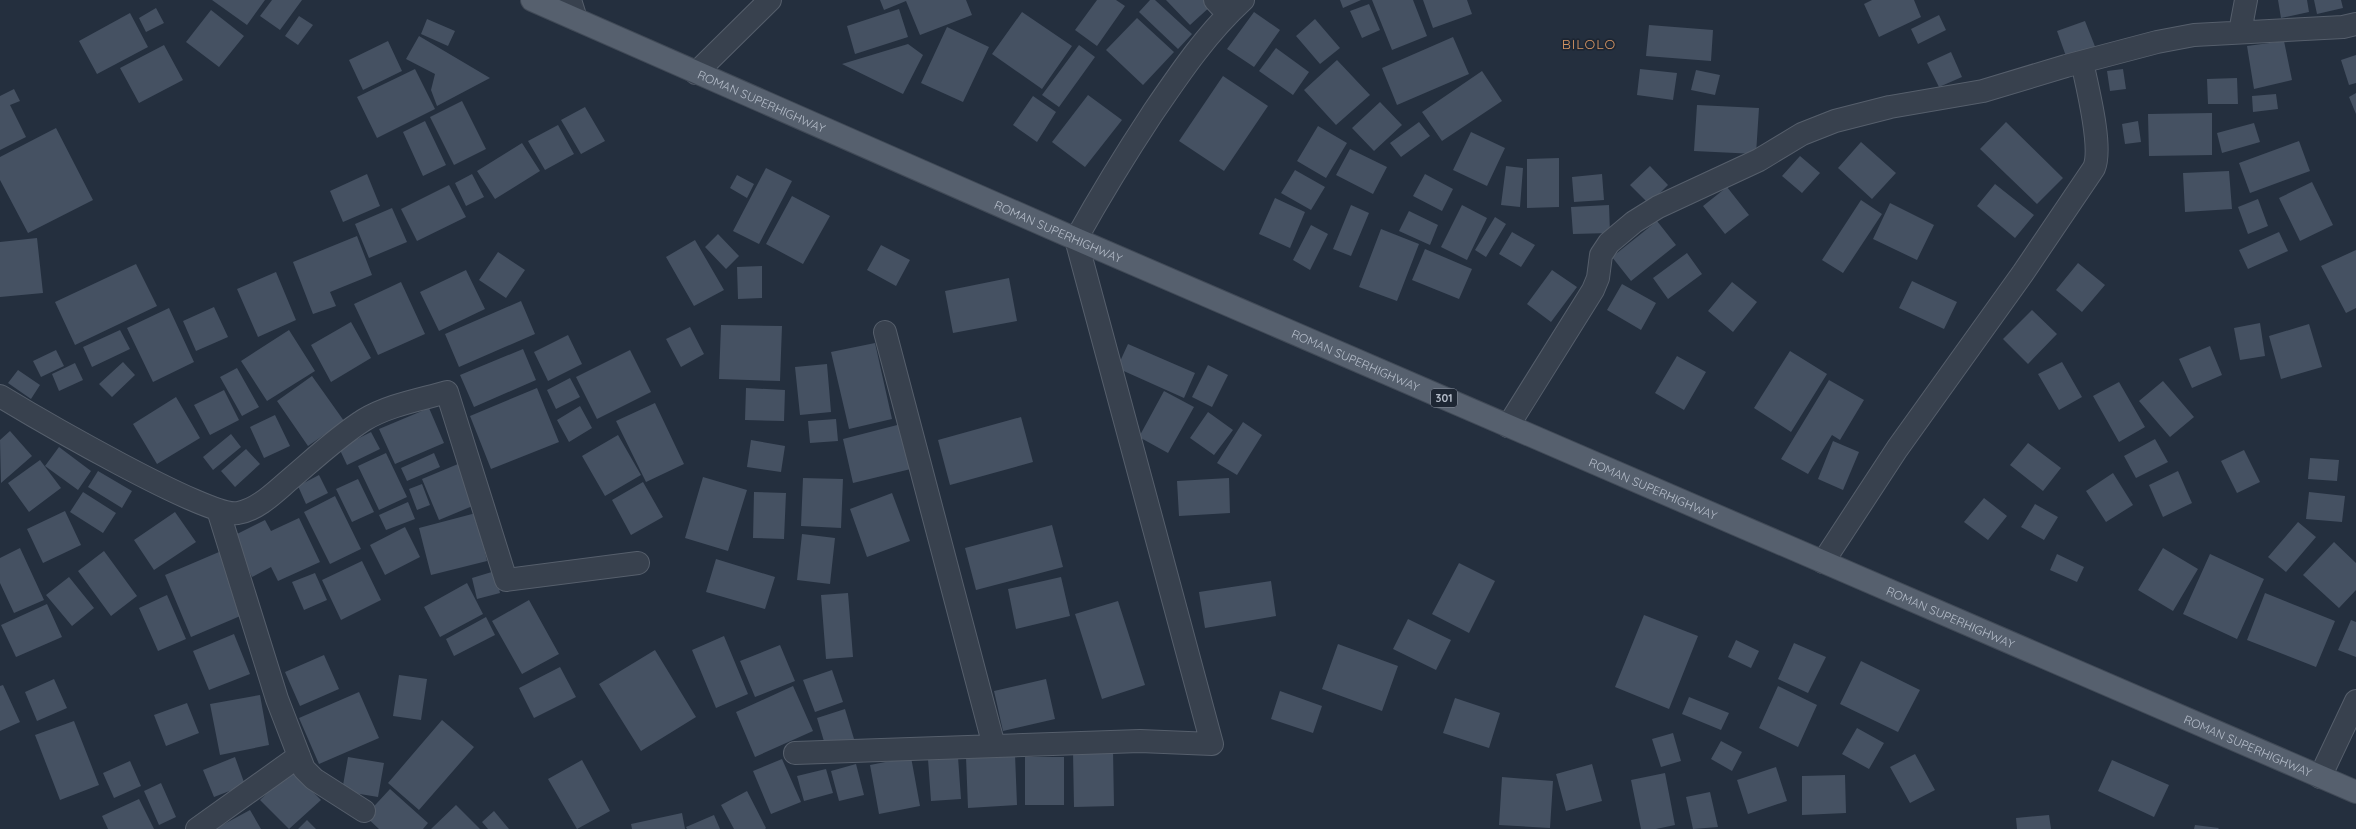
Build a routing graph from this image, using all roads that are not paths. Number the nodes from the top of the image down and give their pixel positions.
1 (532, 0) edge
2 (770, 0) edge
3 (2246, 0) edge
4 (1229, 5) edge
5 (573, 10) edge
6 (2356, 24) edge
7 (2240, 32) junction
8 (2082, 62) junction
9 (696, 73) junction
10 (1076, 239) junction
11 (885, 332) dead end
12 (0, 396) edge
13 (1508, 426) junction
14 (218, 510) junction
15 (1824, 562) junction
16 (638, 563) dead end
17 (2356, 701) edge
18 (994, 746) junction
19 (795, 753) dead end
20 (299, 756) junction
21 (2320, 777) junction
22 (2356, 792) edge
23 (364, 811) dead end
24 (197, 829) edge

1 - 5 main road, ROMAN SUPERHIGHWAY / 301
2 - 9 street
3 - 7 street
4 - 10 street
5 - 9 main road, ROMAN SUPERHIGHWAY / 301
6 - 7 street
7 - 8 street
8 - 13 street
8 - 15 street
9 - 10 main road, ROMAN SUPERHIGHWAY / 301
10 - 13 main road, ROMAN SUPERHIGHWAY / 301
10 - 18 street
11 - 18 street
12 - 14 street
13 - 15 main road, ROMAN SUPERHIGHWAY / 301
14 - 16 street
14 - 20 street
15 - 21 main road, ROMAN SUPERHIGHWAY / 301
17 - 21 street
18 - 19 street
20 - 23 street
20 - 24 street
21 - 22 main road, ROMAN SUPERHIGHWAY / 301

